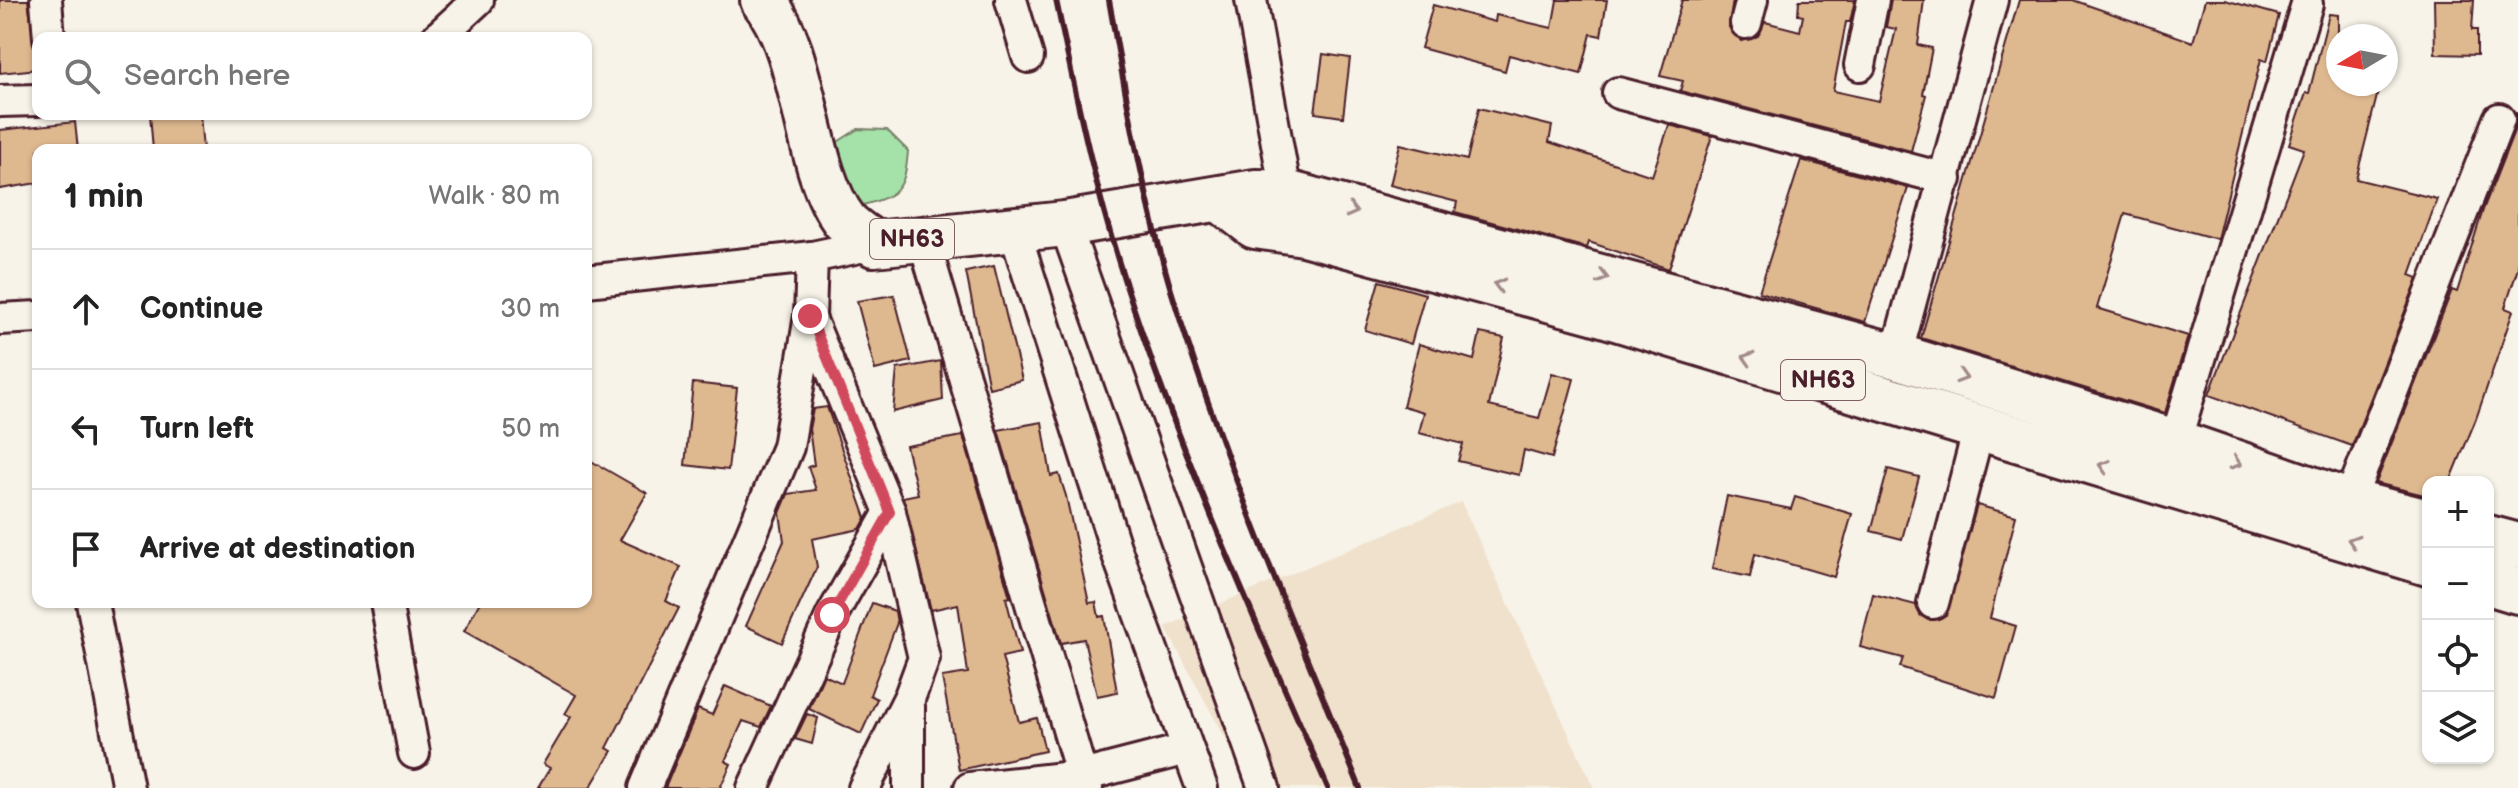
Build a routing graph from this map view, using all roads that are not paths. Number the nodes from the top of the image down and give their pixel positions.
1 (46, 0) edge
2 (478, 0) edge
3 (763, 0) edge
4 (1011, 0) edge
5 (1251, 0) edge
6 (1873, 0) edge
7 (1992, 0) edge
8 (2307, 4) dead end
9 (49, 32) edge
10 (443, 32) edge
11 (1028, 57) dead end
12 (1860, 65) dead end
13 (1618, 93) dead end
14 (32, 100) edge
15 (0, 101) edge
16 (2499, 119) dead end
17 (1946, 179) junction
18 (1286, 193) junction
19 (1221, 200) junction
20 (1065, 224) junction
21 (1014, 229) junction
22 (923, 238) junction
23 (874, 244) junction
24 (812, 257) junction
25 (592, 280) edge
26 (810, 316) junction
27 (0, 319) edge
28 (32, 319) edge
29 (1896, 356) junction
30 (1979, 428) junction
31 (2175, 442) junction
32 (2349, 502) junction
33 (890, 512) junction
34 (2422, 520) edge
35 (2494, 540) edge
36 (2518, 546) edge
37 (2422, 561) edge
38 (2494, 584) edge
39 (2518, 591) edge
40 (1933, 603) dead end
41 (93, 608) edge
42 (387, 608) edge
43 (910, 696) junction
44 (1187, 749) junction
45 (414, 753) dead end
46 (1084, 782) edge
47 (1026, 785) edge
48 (128, 788) edge
49 (645, 788) edge
50 (753, 788) edge
51 (864, 788) edge
52 (909, 788) edge
53 (970, 788) edge
54 (1202, 788) edge
55 (1264, 788) edge

1 - 9 street
2 - 10 street
3 - 23 highway, NH63
4 - 11 street
5 - 18 street
6 - 12 street
7 - 17 street
8 - 31 street
13 - 17 street
14 - 15 street
16 - 32 street
17 - 29 street
18 - 19 highway, NH63
18 -> 29 highway, NH63
19 - 20 highway, NH63
30 -> 19 highway, NH63
20 - 21 highway, NH63
20 - 55 street
21 - 22 highway, NH63
21 - 44 street
22 - 23 highway, NH63
22 - 46 street
23 - 24 street
24 - 25 street
24 - 26 street
26 - 33 street
26 - 49 street
27 - 28 street
29 -> 31 highway, NH63
37 -> 30 highway, NH63
30 - 40 street
31 -> 32 highway, NH63
32 - 34 highway, NH63
33 - 43 street
33 - 50 street
35 - 36 highway
38 - 39 highway
41 - 48 street
42 - 45 street
43 - 51 street
43 - 52 street
44 - 46 street
44 - 54 street
46 - 47 street
47 - 53 street

